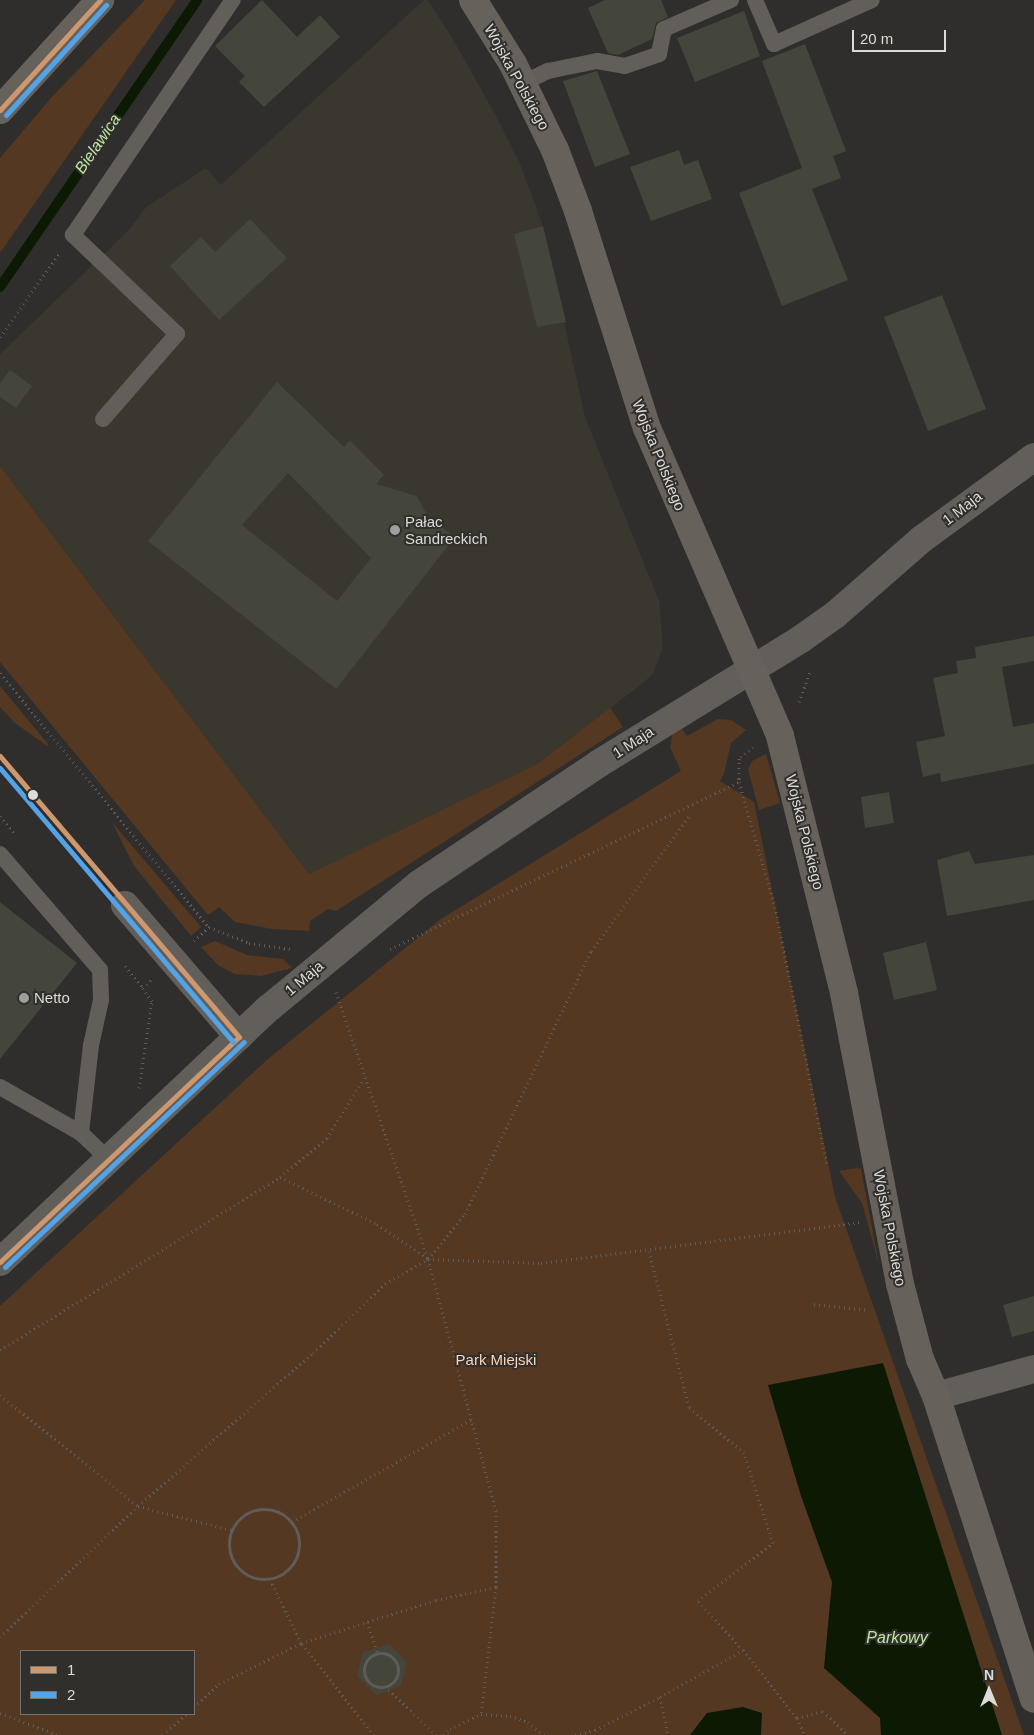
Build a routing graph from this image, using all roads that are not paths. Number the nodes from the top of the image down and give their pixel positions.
1 (100, 0) edge
2 (233, 0) edge
3 (473, 0) edge
4 (731, 0) edge
5 (755, 0) edge
6 (872, 0) edge
7 (523, 83) junction
8 (0, 110) edge
9 (103, 419) dead end
10 (1034, 457) edge
11 (751, 669) junction
12 (0, 854) edge
13 (125, 905) dead end
14 (239, 1038) junction
15 (0, 1087) edge
16 (81, 1133) junction
17 (108, 1159) junction
18 (0, 1262) edge
19 (1034, 1369) edge
20 (936, 1396) junction
21 (1034, 1699) edge

1 - 8 street
2 - 9 lane
3 - 7 street, Wojska Polskiego
4 - 7 lane
5 - 6 lane
7 - 11 street, Wojska Polskiego
10 - 11 street, 1 Maja
11 - 14 street, 1 Maja
11 - 20 street, Wojska Polskiego
12 - 16 lane
13 - 14 street
14 - 17 street, 1 Maja
15 - 16 lane
16 - 17 lane
17 - 18 street, 1 Maja
19 - 20 street
20 - 21 street, Wojska Polskiego

